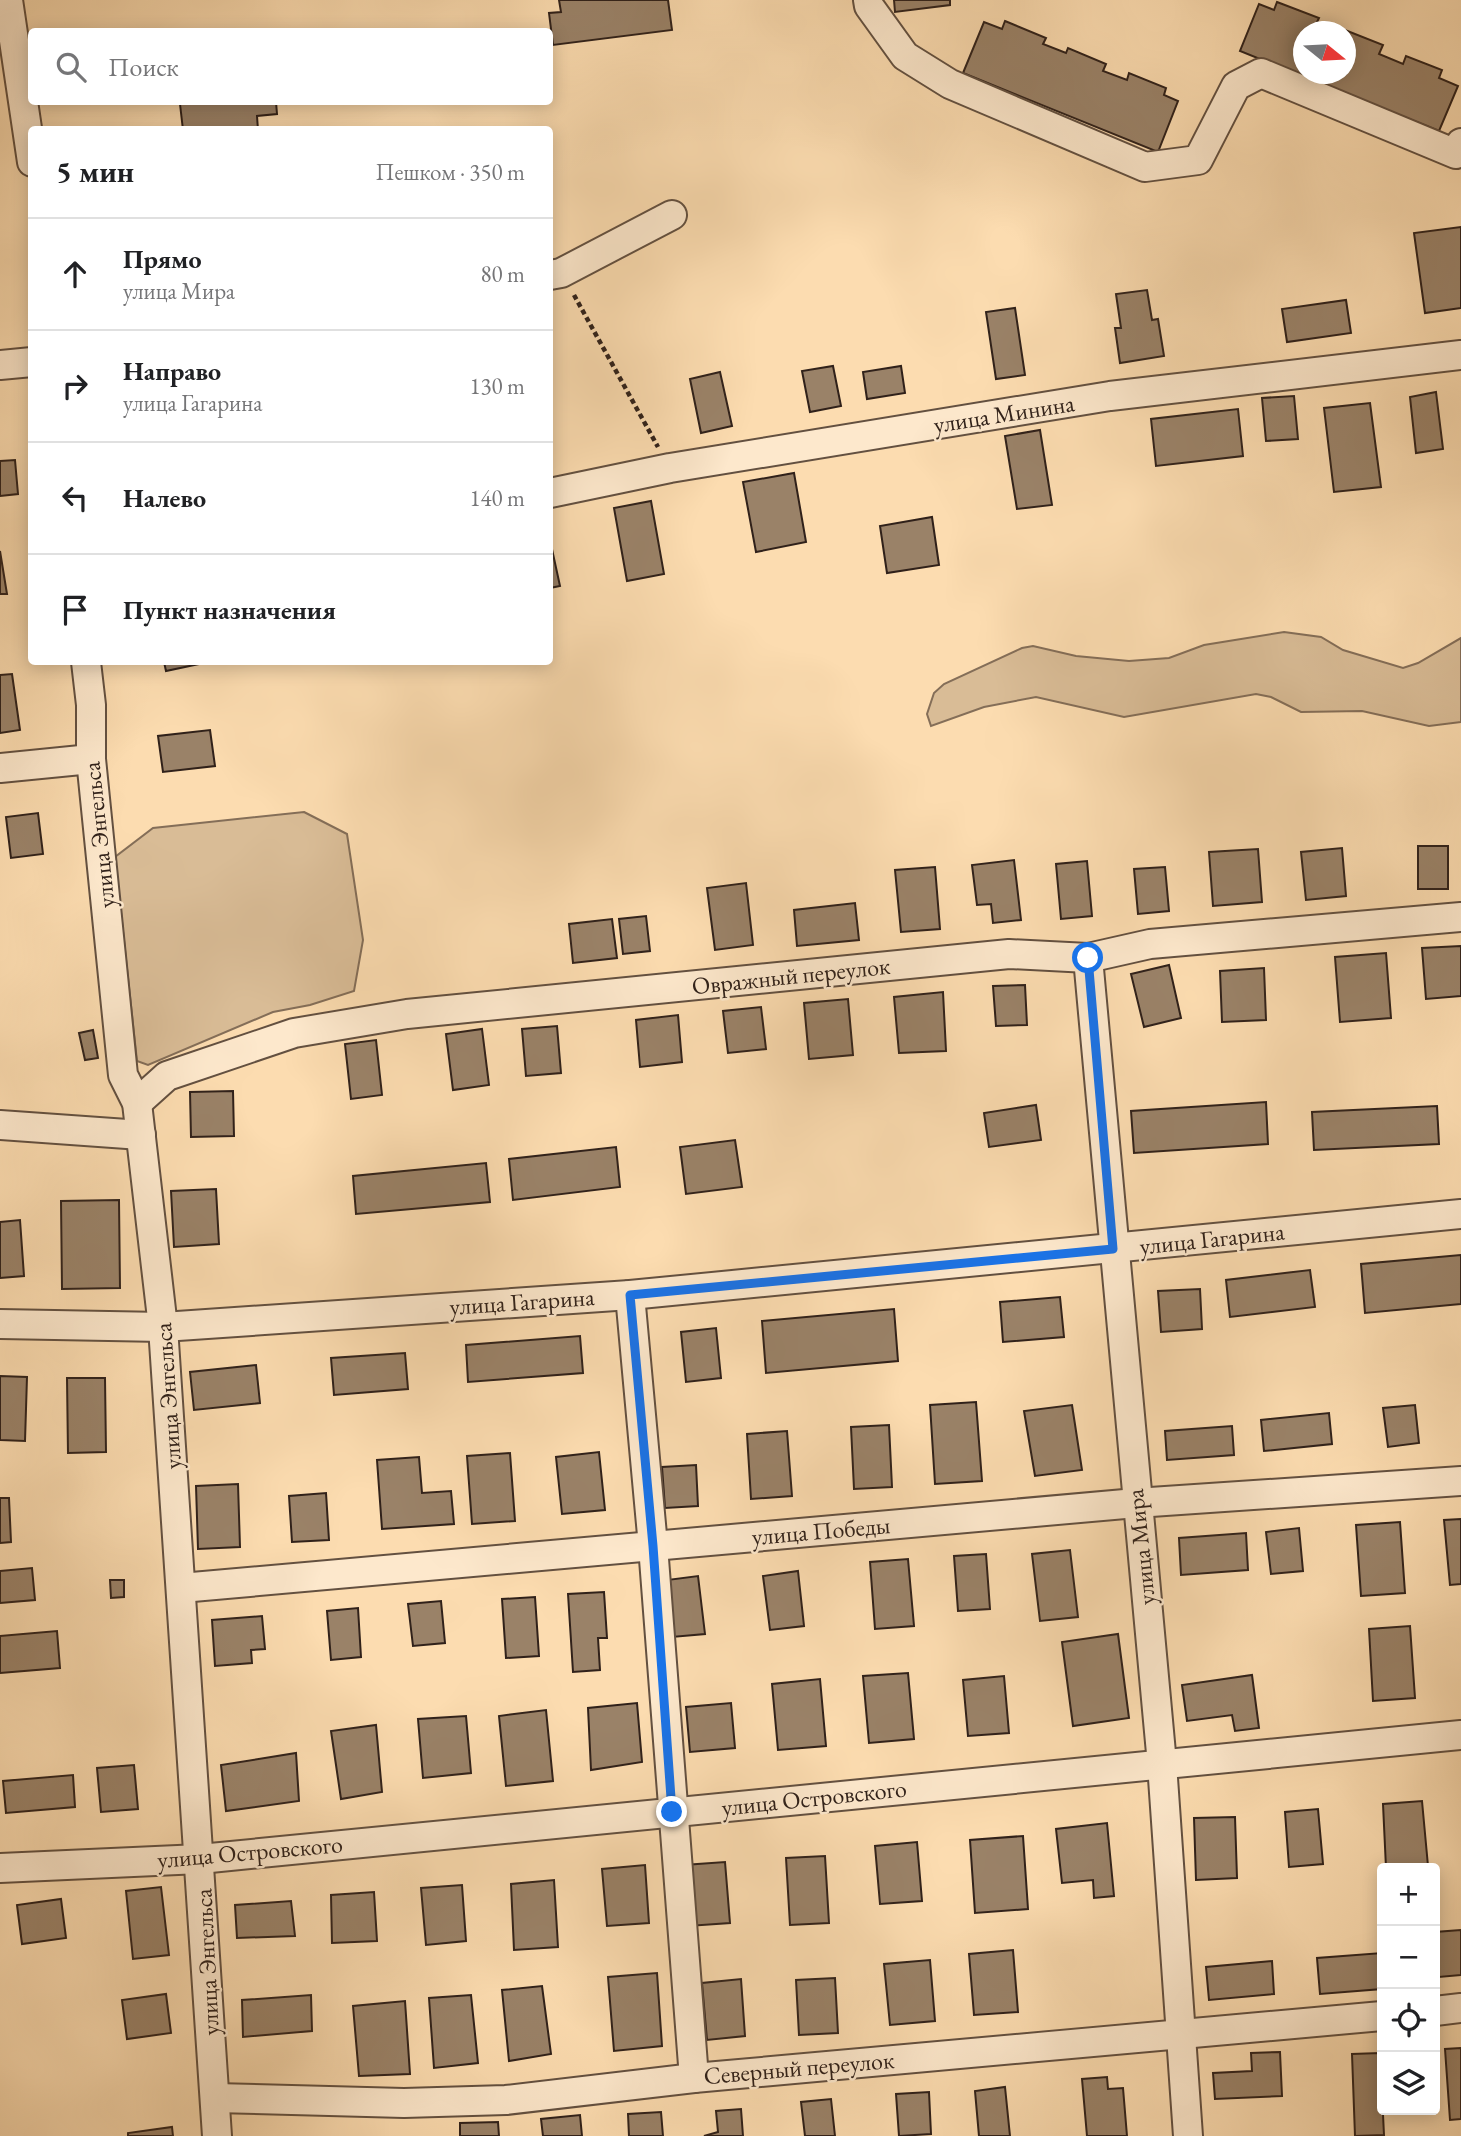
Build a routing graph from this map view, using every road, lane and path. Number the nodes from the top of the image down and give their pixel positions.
1 (8, 0) edge
2 (868, 0) edge
3 (28, 135) edge
4 (1461, 143) edge
5 (672, 215) dead end
6 (555, 274) edge
7 (1461, 355) edge
8 (28, 362) edge
9 (0, 365) edge
10 (670, 468) junction
11 (553, 492) edge
12 (86, 665) edge
13 (91, 759) junction
14 (0, 768) edge
15 (1461, 917) edge
16 (1088, 958) junction
17 (137, 1103) junction
18 (0, 1125) edge
19 (141, 1135) junction
20 (1461, 1214) edge
21 (1113, 1249) junction
22 (630, 1295) junction
23 (0, 1324) edge
24 (163, 1328) junction
25 (1461, 1481) edge
26 (1136, 1503) junction
27 (653, 1546) junction
28 (181, 1588) junction
29 (1461, 1735) edge
30 (1163, 1764) junction
31 (672, 1812) junction
32 (200, 1859) junction
33 (0, 1868) edge
34 (1461, 2008) edge
35 (1440, 2010) edge
36 (1377, 2016) edge
37 (1181, 2035) junction
38 (694, 2078) junction
39 (215, 2098) junction
40 (217, 2136) edge
41 (1188, 2136) edge

1 - 3 street
2 - 4 street
5 - 6 street
6 - 10 path
7 - 10 street, улица Минина
8 - 9 street
10 - 11 street, улица Минина
12 - 13 street, улица Энгельса
13 - 14 street
13 - 17 street, улица Энгельса
15 - 16 street, Овражный переулок
16 - 17 street, Овражный переулок
16 - 21 street, улица Мира
17 - 19 street, улица Энгельса
18 - 19 street
19 - 24 street, улица Энгельса
20 - 21 street, улица Гагарина
21 - 22 street, улица Гагарина
21 - 26 street, улица Мира
22 - 24 street, улица Гагарина
22 - 27 street
23 - 24 street, улица Гагарина
24 - 28 street, улица Энгельса
25 - 26 street, улица Победы
26 - 27 street, улица Победы
26 - 30 street, улица Мира
27 - 28 street, улица Победы
27 - 31 street
28 - 32 street, улица Энгельса
29 - 30 street, улица Островского
30 - 31 street, улица Островского
30 - 37 street, улица Мира
31 - 32 street, улица Островского
31 - 38 street
32 - 33 street, улица Островского
32 - 39 street, улица Энгельса
34 - 35 street
36 - 37 street, Северный переулок
37 - 38 street, Северный переулок
37 - 41 street, улица Мира
38 - 39 street, Северный переулок
39 - 40 street, улица Энгельса

